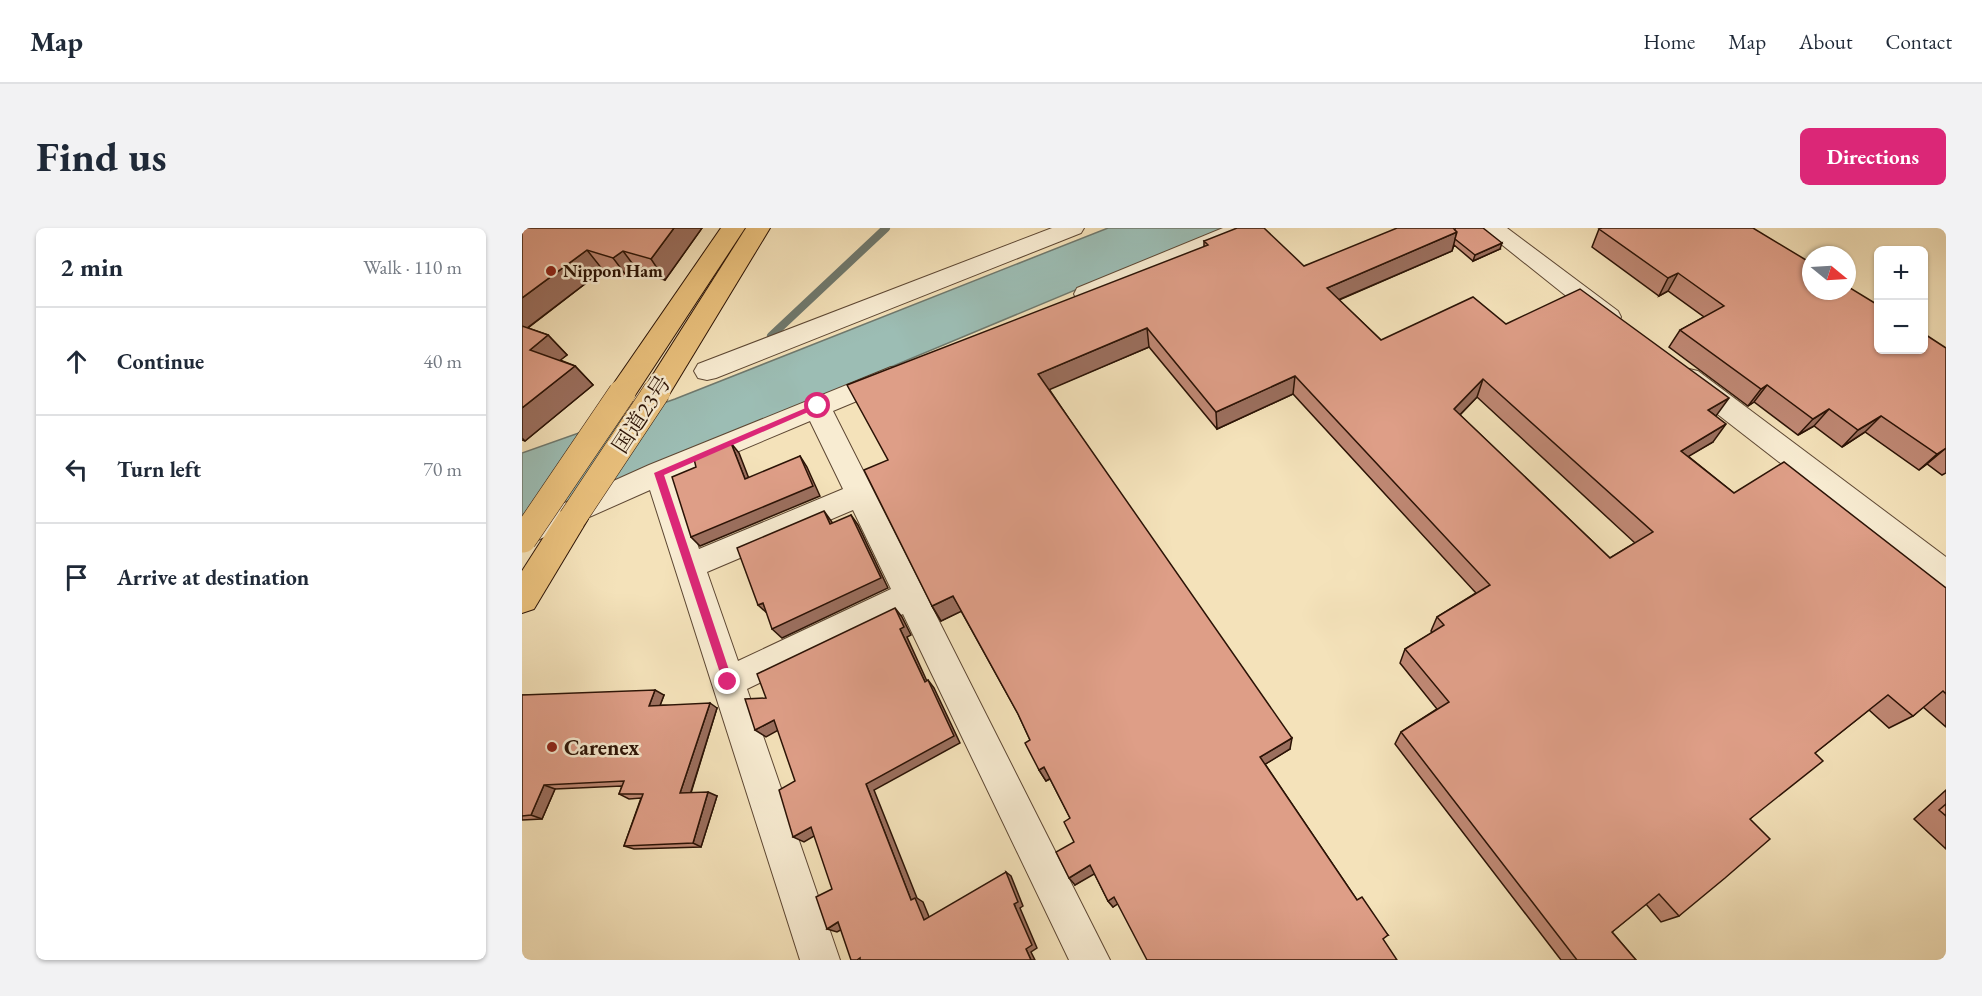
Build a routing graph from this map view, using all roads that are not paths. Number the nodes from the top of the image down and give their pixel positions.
1 (733, 228) edge
2 (759, 228) edge
3 (1072, 228) edge
4 (1243, 228) edge
5 (1492, 228) edge
6 (1068, 301) edge
7 (1631, 334) edge
8 (1668, 362) edge
9 (916, 365) edge
10 (707, 371) dead end
11 (818, 406) junction
12 (659, 473) junction
13 (861, 494) junction
14 (522, 538) edge
15 (690, 566) junction
16 (1946, 574) edge
17 (910, 595) junction
18 (522, 599) edge
19 (728, 682) junction
20 (820, 960) edge
21 (1090, 960) edge

1 - 14 highway, 国道23号, bridge
2 - 18 highway, 国道23号, bridge
3 - 10 street
4 - 6 street
5 - 7 street
8 - 16 street
9 - 11 street
11 - 12 street
11 - 13 street
12 - 14 street
12 - 15 street
13 - 15 street
13 - 17 street
15 - 19 street
17 - 19 street
17 - 21 street
19 - 20 street

